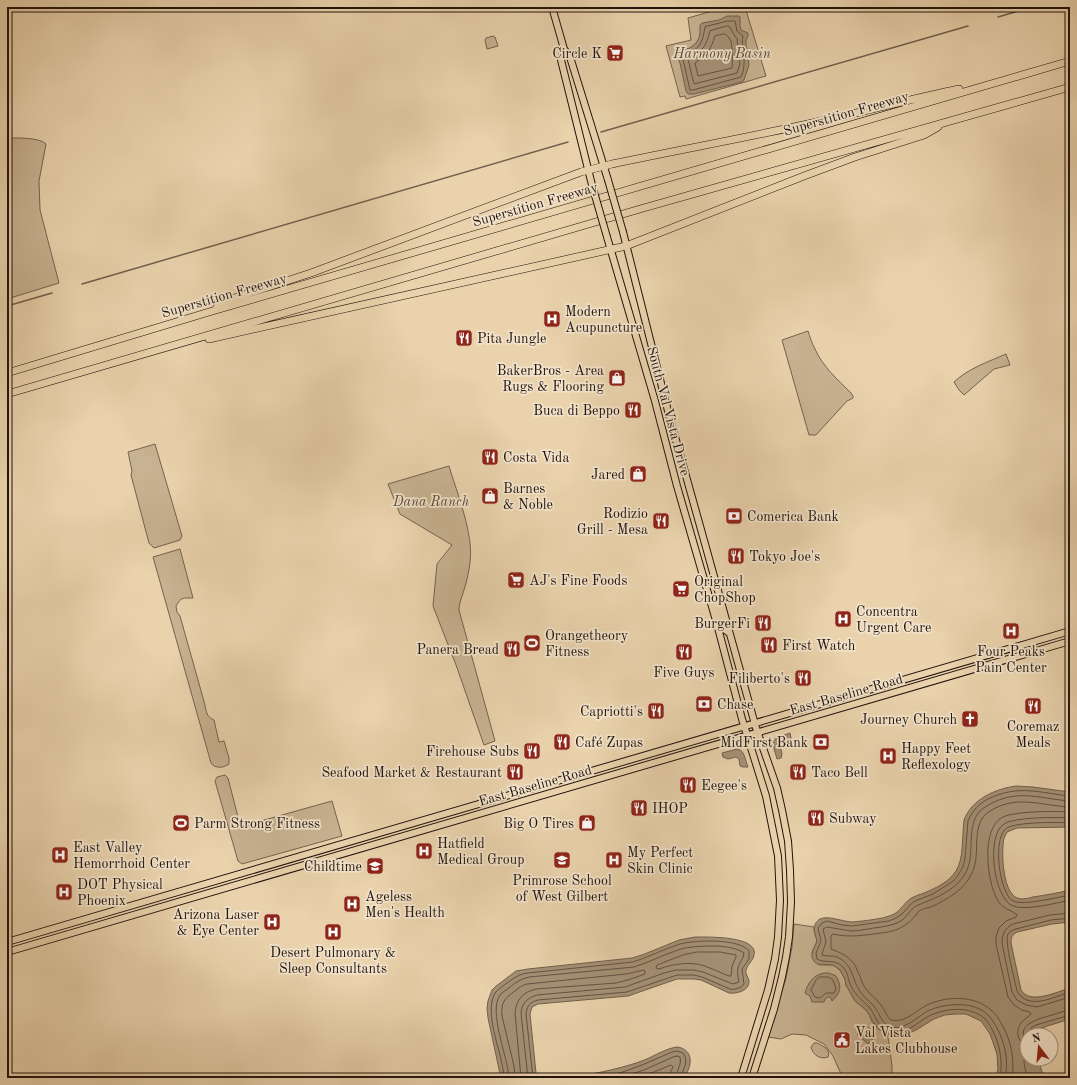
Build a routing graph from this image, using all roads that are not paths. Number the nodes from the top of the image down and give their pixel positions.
1 (552, 7) edge
2 (564, 49) junction
3 (1070, 61) edge
4 (1010, 78) junction
5 (1070, 87) edge
6 (946, 121) junction
7 (604, 166) junction
8 (588, 170) junction
9 (626, 246) junction
10 (610, 250) junction
11 (209, 312) junction
12 (144, 354) junction
13 (7, 373) edge
14 (7, 394) edge
15 (710, 600) junction
16 (1070, 631) edge
17 (730, 634) junction
18 (1070, 641) edge
19 (851, 695) junction
20 (829, 711) junction
21 (756, 728) junction
22 (746, 731) junction
23 (86, 918) junction
24 (67, 934) junction
25 (7, 942) edge
26 (7, 952) edge
27 (741, 1078) edge
28 (752, 1078) edge

1 - 2 main road, South Val Vista Drive
2 - 7 main road, South Val Vista Drive
2 - 8 main road, South Val Vista Drive
3 - 4 highway, Superstition Freeway
4 - 7 highway
4 - 11 highway, Superstition Freeway
5 - 6 highway
6 - 9 highway
6 - 12 highway
7 - 8 highway
7 - 9 main road, South Val Vista Drive, bridge
8 - 10 main road, South Val Vista Drive, bridge
8 - 11 highway
9 - 10 highway
9 - 17 main road, South Val Vista Drive
10 - 12 highway
10 - 15 main road, South Val Vista Drive
11 - 13 highway, Superstition Freeway
12 - 14 highway
15 - 17 main road
15 - 22 main road, South Val Vista Drive
16 - 19 main road, East Baseline Road
17 - 21 main road, South Val Vista Drive
18 - 20 main road, East Baseline Road
19 - 20 main road
19 - 21 main road, East Baseline Road
20 - 21 main road, East Baseline Road
21 - 22 main road, East Baseline Road
21 - 22 main road, East Baseline Road
21 - 28 main road, South Val Vista Drive
22 - 23 main road, East Baseline Road
22 - 24 main road, East Baseline Road
22 - 27 main road, South Val Vista Drive
23 - 24 main road
23 - 25 main road, East Baseline Road
24 - 26 main road, East Baseline Road

